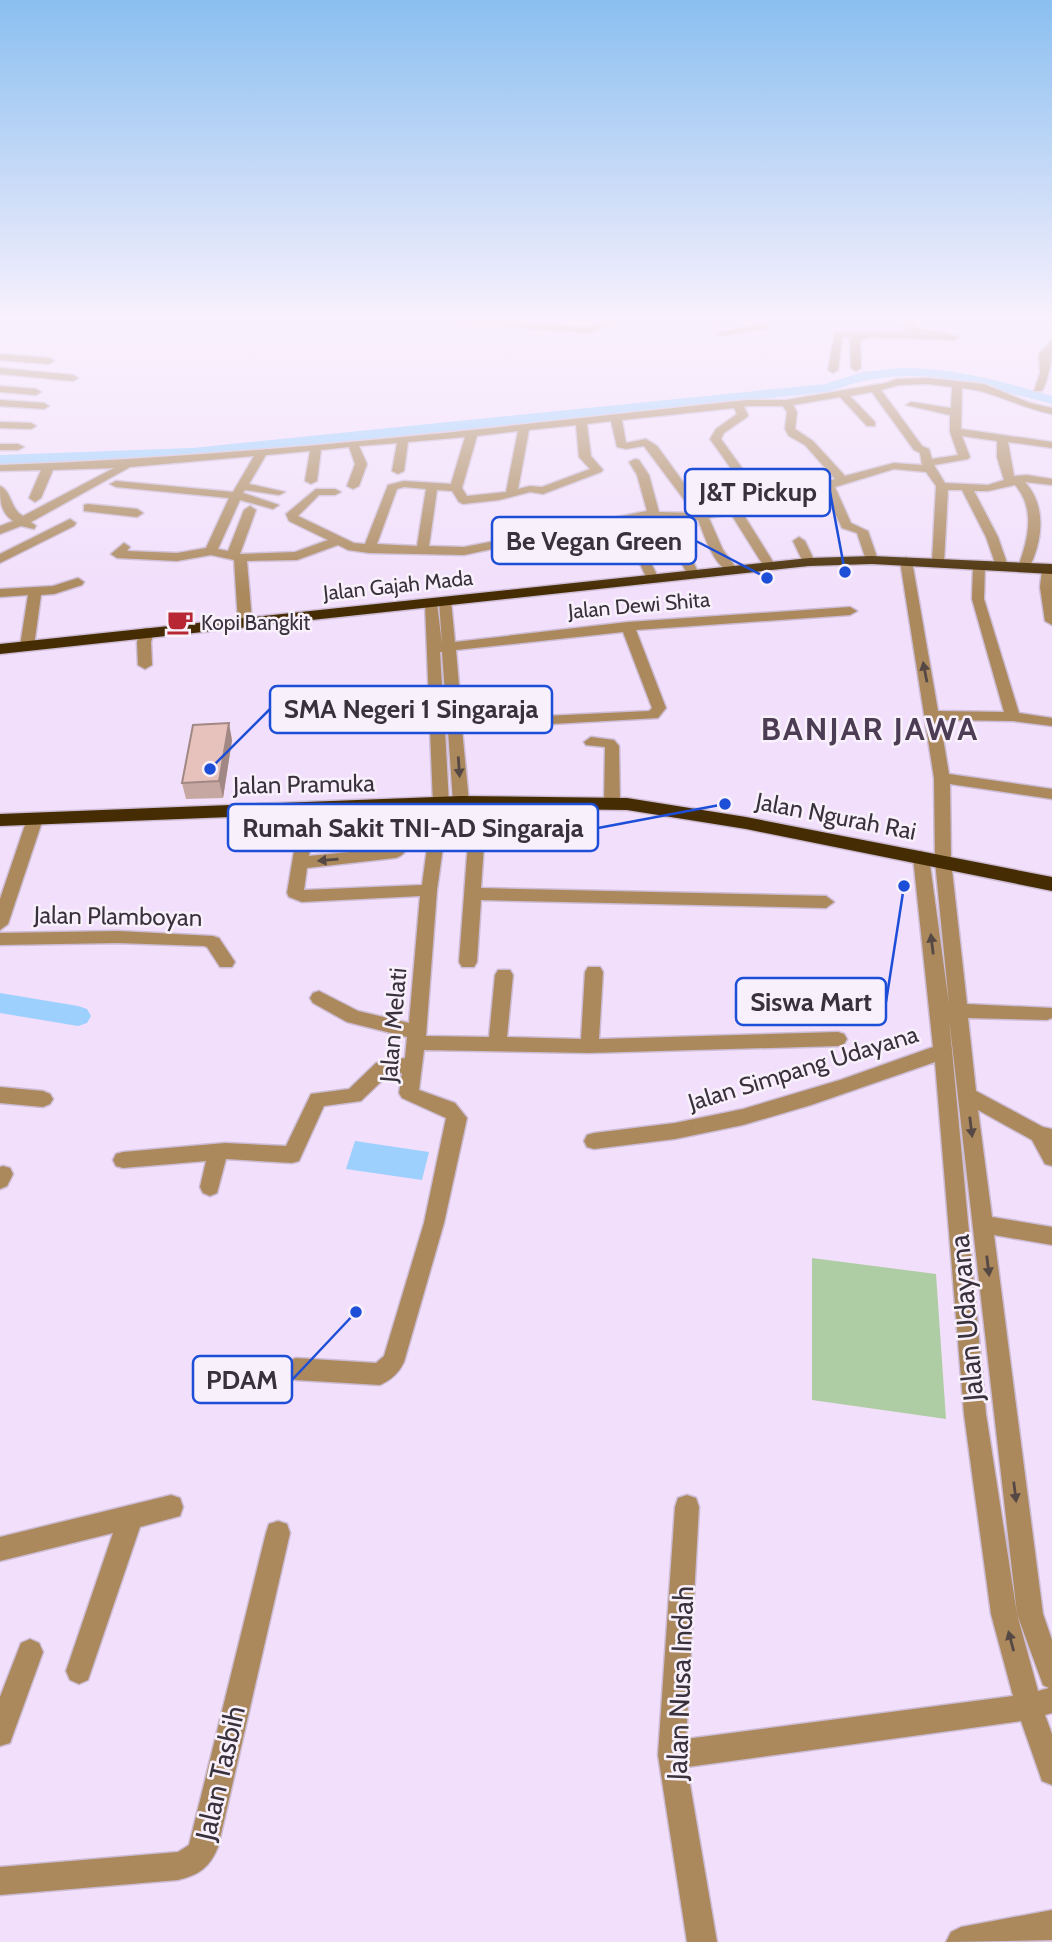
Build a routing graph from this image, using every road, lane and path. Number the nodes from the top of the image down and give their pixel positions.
1 (679, 411) edge
2 (741, 411) edge
3 (791, 411) edge
4 (858, 411) edge
5 (891, 411) edge
6 (948, 411) edge
7 (954, 412) joint
8 (0, 415) edge
9 (632, 416) junction
10 (616, 417) junction
11 (581, 420) junction
12 (871, 424) dead end
13 (0, 425) edge
14 (31, 426) junction
15 (524, 427) junction
16 (955, 432) junction
17 (472, 433) junction
18 (0, 434) edge
19 (641, 438) dead end
20 (1002, 439) junction
21 (404, 440) junction
22 (353, 444) junction
23 (1052, 445) edge
24 (0, 447) edge
25 (18, 447) dead end
26 (316, 447) junction
27 (262, 452) junction
28 (635, 463) dead end
29 (128, 464) junction
30 (49, 466) junction
31 (928, 466) junction
32 (3, 468) edge
33 (398, 471) dead end
34 (311, 481) dead end
35 (843, 481) junction
36 (1013, 481) junction
37 (1052, 482) edge
38 (116, 484) dead end
39 (432, 485) junction
40 (828, 485) junction
41 (353, 486) dead end
42 (942, 486) junction
43 (0, 487) edge
44 (134, 487) junction
45 (966, 487) junction
46 (456, 488) junction
47 (239, 491) junction
48 (279, 492) dead end
49 (335, 492) dead end
50 (512, 494) junction
51 (35, 498) dead end
52 (762, 504) junction
53 (273, 505) dead end
54 (88, 508) dead end
55 (734, 509) junction
56 (250, 510) dead end
57 (113, 511) junction
58 (137, 513) dead end
59 (660, 516) junction
60 (702, 516) junction
61 (626, 517) junction
62 (23, 522) junction
63 (70, 523) dead end
64 (0, 530) edge
65 (48, 535) junction
66 (337, 541) junction
67 (799, 541) dead end
68 (124, 547) dead end
69 (369, 549) junction
70 (422, 550) junction
71 (211, 551) junction
72 (236, 556) junction
73 (0, 559) edge
74 (872, 560) junction
75 (906, 561) junction
76 (809, 562) junction
77 (938, 562) junction
78 (769, 565) junction
79 (979, 566) junction
80 (1002, 566) junction
81 (1024, 567) junction
82 (731, 569) junction
83 (1050, 569) edge
84 (693, 574) junction
85 (652, 578) junction
86 (78, 582) dead end
87 (0, 593) edge
88 (35, 593) junction
89 (438, 602) junction
90 (850, 611) dead end
91 (1052, 621) edge
92 (245, 622) junction
93 (628, 626) junction
94 (147, 632) junction
95 (27, 646) junction
96 (450, 647) junction
97 (0, 649) edge
98 (432, 649) junction
99 (145, 665) dead end
100 (933, 715) junction
101 (1013, 717) junction
102 (1052, 722) edge
103 (456, 725) junction
104 (436, 726) junction
105 (591, 742) dead end
106 (942, 778) junction
107 (1052, 794) edge
108 (460, 803) junction
109 (612, 803) junction
110 (401, 806) junction
111 (309, 809) junction
112 (35, 819) junction
113 (0, 820) edge
114 (921, 858) junction
115 (943, 861) junction
116 (299, 863) junction
117 (8, 869) edge
118 (1052, 884) edge
119 (429, 890) junction
120 (471, 894) junction
121 (826, 902) dead end
122 (0, 924) edge
123 (0, 939) edge
124 (226, 962) dead end
125 (468, 962) dead end
126 (594, 972) dead end
127 (504, 975) dead end
128 (319, 998) dead end
129 (959, 1011) junction
130 (938, 1012) junction
131 (1048, 1013) dead end
132 (416, 1038) junction
133 (838, 1039) dead end
134 (497, 1044) junction
135 (589, 1046) junction
136 (943, 1051) junction
137 (412, 1065) junction
138 (0, 1095) edge
139 (967, 1095) junction
140 (43, 1099) dead end
141 (1046, 1135) edge
142 (594, 1141) dead end
143 (218, 1152) junction
144 (1052, 1158) edge
145 (123, 1160) dead end
146 (210, 1187) dead end
147 (954, 1195) junction
148 (980, 1198) junction
149 (983, 1224) junction
150 (1052, 1236) edge
151 (296, 1369) dead end
152 (975, 1414) junction
153 (1006, 1418) junction
154 (171, 1507) dead end
155 (688, 1507) dead end
156 (131, 1517) junction
157 (278, 1533) dead end
158 (0, 1549) edge
159 (30, 1653) dead end
160 (79, 1671) dead end
161 (1052, 1676) edge
162 (1040, 1703) edge
163 (0, 1733) edge
164 (673, 1755) junction
165 (1052, 1771) edge
166 (0, 1881) edge
167 (1052, 1925) edge
168 (702, 1942) edge
169 (961, 1942) edge

1 - 9 street
2 - 52 street
3 - 35 street
4 - 12 street
5 - 31 street
6 - 7 street
7 - 16 street
8 - 14 street
9 - 10 street
9 - 19 street
10 - 11 street
10 - 60 street
11 - 15 street
11 - 50 street
13 - 14 street
14 - 18 street
15 - 17 street
15 - 50 street
16 - 20 street
16 - 31 street
17 - 21 street
17 - 46 street
20 - 23 street
20 - 36 street
21 - 22 street
21 - 33 street
22 - 26 street
22 - 41 street
24 - 25 street
26 - 27 street
26 - 34 street
27 - 29 street
27 - 47 street
28 - 59 street
29 - 30 street
29 - 62 street
30 - 32 street
30 - 51 street
31 - 35 street
31 - 42 street
32 - 43 street
35 - 40 street
36 - 37 street
36 - 45 street
36 - 81 street
38 - 44 street
39 - 46 street
39 - 69 street
39 - 70 street
40 - 52 street
40 - 74 street
42 - 45 street
42 - 77 street
43 - 62 street
44 - 47 street
44 - 57 street
45 - 80 street
46 - 50 street
47 - 48 street
47 - 53 street
47 - 71 street
49 - 66 street
52 - 55 street
54 - 57 street
55 - 60 street
55 - 78 street
56 - 72 street
57 - 58 street
59 - 60 street
59 - 61 street
59 - 84 street
60 - 82 street
61 - 70 street
61 - 85 street
62 - 64 street
62 - 65 street
63 - 65 street
65 - 73 street
66 - 69 street
66 - 72 street
67 - 76 street
68 - 71 street
69 - 70 street
71 - 72 street
72 - 92 street
74 - 75 highway, Jalan Gajah Mada
74 - 76 highway, Jalan Gajah Mada
75 - 77 highway, Jalan Gajah Mada
100 -> 75 street, Jalan Udayana
76 - 78 highway, Jalan Gajah Mada
77 - 79 highway, Jalan Gajah Mada
78 - 82 highway, Jalan Gajah Mada
79 - 80 highway, Jalan Gajah Mada
79 - 101 street
80 - 81 highway, Jalan Gajah Mada
81 - 83 highway, Jalan Gajah Mada
82 - 84 highway, Jalan Gajah Mada
83 - 91 street
84 - 85 highway, Jalan Gajah Mada
85 - 89 highway, Jalan Gajah Mada
86 - 88 street
87 - 88 street
88 - 95 street
89 - 92 highway, Jalan Gajah Mada
89 - 96 street
89 - 98 street
90 - 93 street, Jalan Dewi Shita
92 - 94 highway, Jalan Gajah Mada
93 - 96 street, Jalan Dewi Shita
93 - 103 street
94 - 95 highway, Jalan Gajah Mada
94 - 99 street
95 - 97 highway, Jalan Gajah Mada
96 - 98 street, Jalan Dewi Shita
96 - 103 street
98 - 104 street
100 - 101 street
100 - 106 street, Jalan Udayana
101 - 102 street
103 - 104 street
103 -> 108 street
104 - 108 street
105 - 109 street
106 - 107 street
106 - 115 street, Jalan Udayana
108 - 109 highway, Jalan Ngurah Rai
108 - 110 highway, Jalan Pramuka
108 - 119 street, Jalan Melati
108 - 120 street
109 - 114 highway, Jalan Ngurah Rai
110 - 111 highway, Jalan Pramuka
110 -> 116 street
111 - 112 highway, Jalan Pramuka
111 - 116 street
112 - 113 highway, Jalan Pramuka
112 - 117 street
114 - 115 highway, Jalan Ngurah Rai
130 -> 114 street, Jalan Udayana
115 - 118 highway, Jalan Ngurah Rai
115 - 129 street, Jalan Udayana
116 - 119 street
117 - 122 street
119 - 132 street, Jalan Melati
120 - 121 street
120 - 125 street
123 - 124 street, Jalan Plamboyan
126 - 135 street
127 - 134 street
128 - 132 street
129 - 130 street
129 - 131 street
129 - 139 street, Jalan Udayana
130 - 136 street, Jalan Udayana
132 - 134 street
132 - 137 street, Jalan Melati
133 - 135 street
134 - 135 street
136 - 142 street, Jalan Simpang Udayana
136 - 147 street, Jalan Udayana
137 - 143 street
137 - 151 street, Jalan Melati
138 - 140 street
139 - 141 street
139 -> 148 street, Jalan Udayana
141 - 144 street
143 - 145 street
143 - 146 street
147 - 148 street
147 - 152 street, Jalan Udayana
148 - 149 street, Jalan Udayana
149 - 150 street
149 -> 153 street, Jalan Udayana
152 - 153 street
162 -> 152 street, Jalan Udayana
153 -> 161 street, Jalan Udayana
154 - 156 street
155 - 164 street, Jalan Nusa Indah
156 - 158 street
156 - 160 street
157 - 166 street, Jalan Tasbih
159 - 163 street
162 - 164 street
162 - 165 street, Jalan Udayana
164 - 168 street, Jalan Nusa Indah
167 - 169 street

